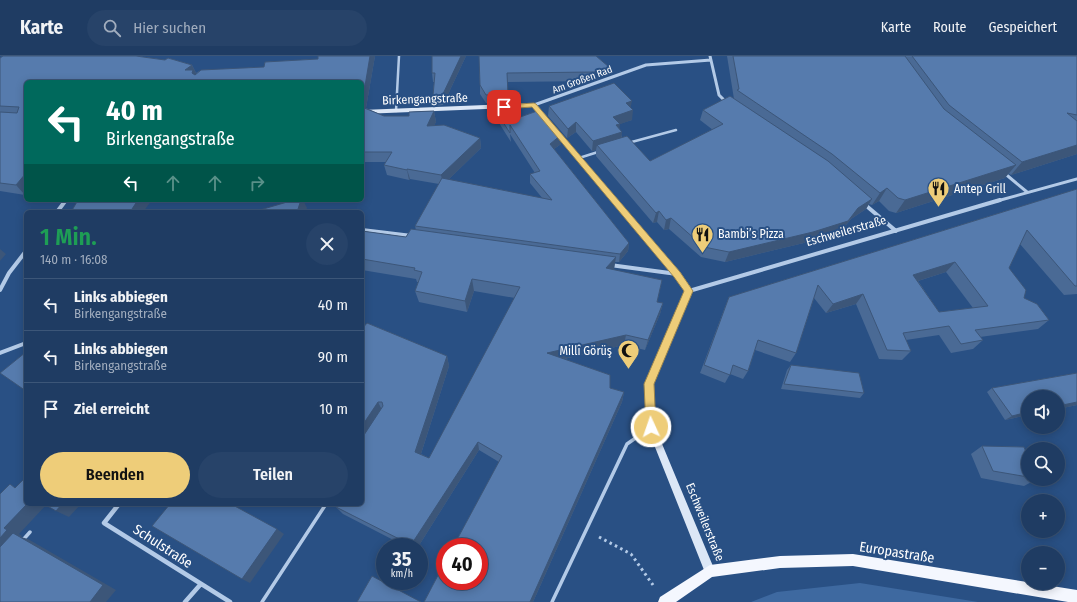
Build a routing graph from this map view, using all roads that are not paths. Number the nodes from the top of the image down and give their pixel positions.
1 (399, 56) edge
2 (710, 58) edge
3 (727, 103) edge
4 (534, 105) junction
5 (396, 111) junction
6 (364, 112) edge
7 (676, 130) dead end
8 (621, 145) edge
9 (600, 152) edge
10 (579, 158) junction
11 (997, 168) edge
12 (1077, 179) edge
13 (1027, 192) junction
14 (860, 200) edge
15 (364, 230) edge
16 (896, 231) junction
17 (419, 237) edge
18 (24, 254) edge
19 (607, 264) edge
20 (677, 274) junction
21 (0, 290) edge
22 (689, 291) junction
23 (24, 344) edge
24 (0, 353) edge
25 (651, 427) junction
26 (117, 506) edge
27 (325, 506) edge
28 (30, 532) dead end
29 (20, 542) edge
30 (710, 571) junction
31 (200, 585) junction
32 (1077, 598) edge
33 (185, 602) edge
34 (230, 602) edge
35 (262, 602) edge
36 (552, 602) edge
37 (665, 602) edge

1 - 5 lane
2 - 3 street, Am Großen Rad
2 - 4 street, Am Großen Rad
4 - 5 street, Birkengangstraße
4 - 10 street
5 - 6 street, Birkengangstraße
7 - 8 lane
9 - 10 lane
10 - 20 street
11 - 13 street
12 - 13 street, Eschweilerstraße
13 - 16 street, Eschweilerstraße
14 - 16 street
15 - 17 street
16 - 22 street, Eschweilerstraße
18 - 21 street
19 - 20 street
20 - 22 street
22 - 25 street, Eschweilerstraße
23 - 24 street
25 - 30 street, Eschweilerstraße
25 - 36 lane
26 - 31 street, Schulstraße
27 - 35 lane
28 - 29 lane
30 - 32 main road, Europastraße
30 - 37 main road, Eschweilerstraße
31 - 33 street
31 - 34 street, Schulstraße

